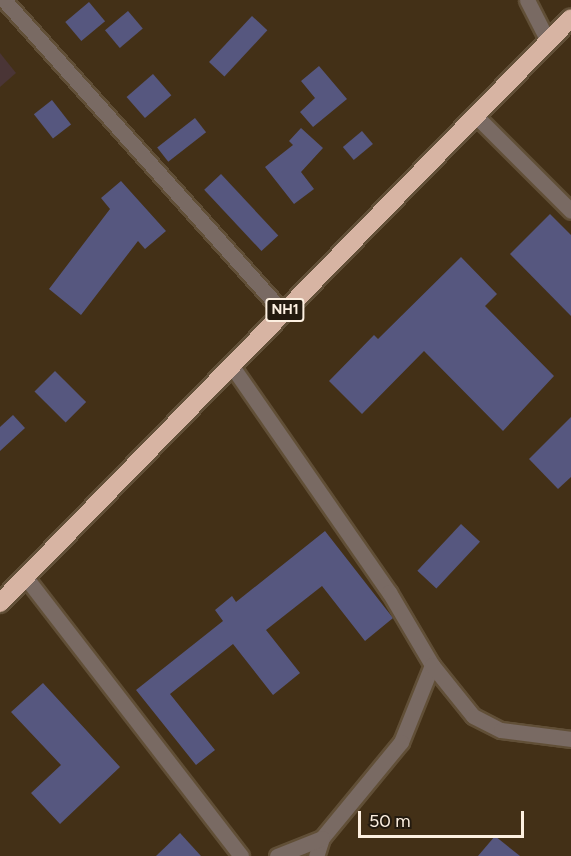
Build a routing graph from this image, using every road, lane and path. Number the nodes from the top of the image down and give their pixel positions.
1 (4, 0) edge
2 (527, 0) edge
3 (571, 18) edge
4 (548, 41) junction
5 (476, 116) junction
6 (571, 211) edge
7 (283, 312) junction
8 (231, 365) junction
9 (27, 579) junction
10 (0, 603) edge
11 (432, 664) junction
12 (571, 739) edge
13 (322, 838) junction
14 (241, 856) edge
15 (277, 856) edge
16 (316, 856) edge

1 - 7 street
2 - 4 street
3 - 4 highway, NH1
4 - 5 highway, NH1
5 - 6 street
5 - 7 highway, NH1
7 - 8 highway, NH1
8 - 9 highway, NH1
8 - 11 street
9 - 10 highway, NH1
9 - 14 street
11 - 12 street
11 - 13 street
13 - 15 street
13 - 16 street

